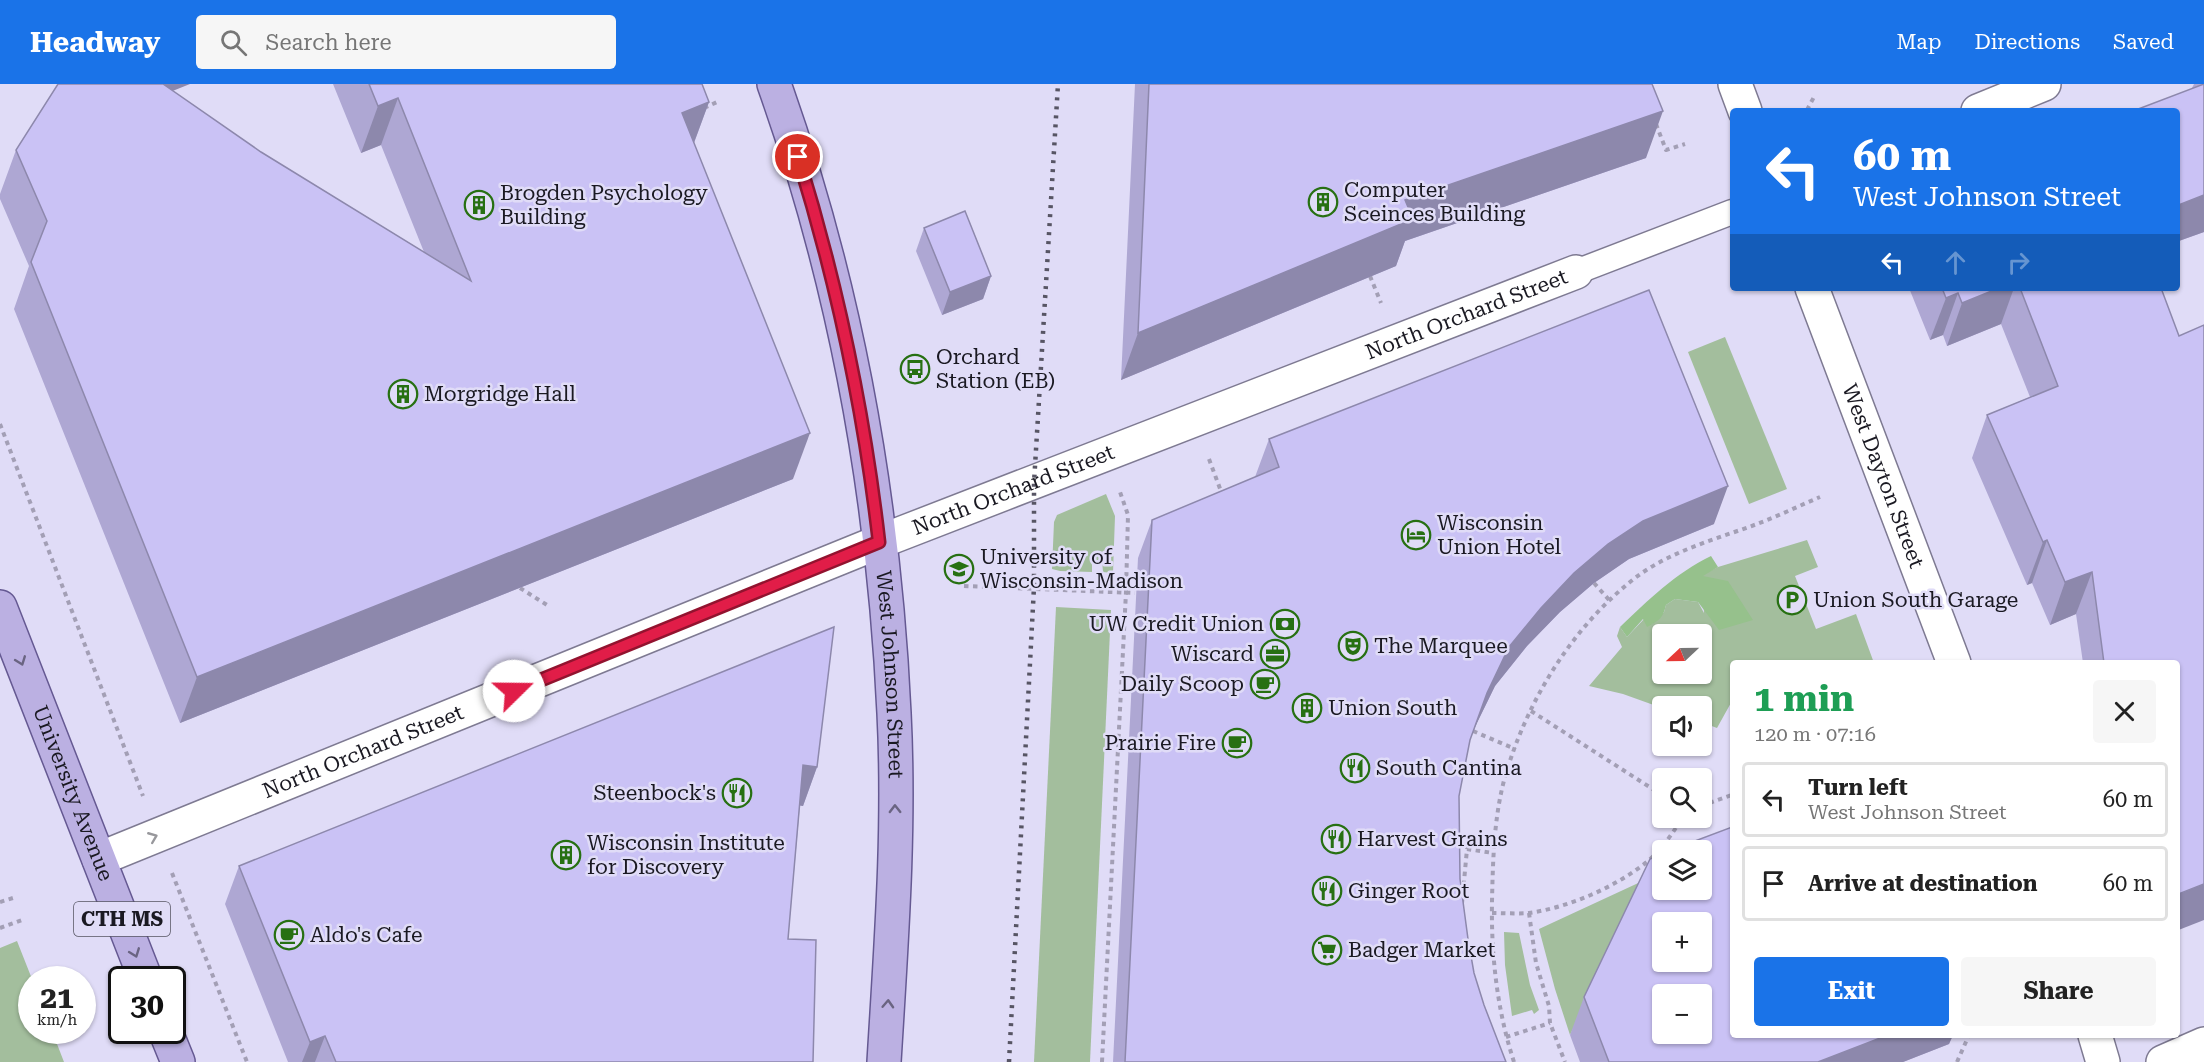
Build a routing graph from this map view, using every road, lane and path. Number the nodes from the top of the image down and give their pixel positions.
1 (774, 84) edge
2 (1735, 84) edge
3 (2044, 84) edge
4 (1815, 96) dead end
5 (717, 102) dead end
6 (1744, 108) edge
7 (1809, 108) edge
8 (1985, 108) edge
9 (698, 110) edge
10 (1655, 121) edge
11 (1685, 144) dead end
12 (1730, 213) edge
13 (1576, 272) joint
14 (1813, 291) edge
15 (1194, 420) junction
16 (0, 423) edge
17 (1106, 454) junction
18 (1820, 498) dead end
19 (1226, 503) edge
20 (879, 542) junction
21 (1594, 583) edge
22 (964, 585) dead end
23 (520, 588) edge
24 (1126, 592) junction
25 (1135, 593) dead end
26 (1610, 601) junction
27 (547, 605) dead end
28 (0, 607) edge
29 (1953, 660) edge
30 (1531, 711) junction
31 (1473, 731) edge
32 (1515, 748) junction
33 (1652, 789) edge
34 (1730, 796) edge
35 (1712, 802) edge
36 (1676, 828) edge
37 (157, 836) junction
38 (1493, 853) junction
39 (99, 859) junction
40 (13, 898) dead end
41 (0, 902) edge
42 (1462, 910) edge
43 (1492, 913) junction
44 (1529, 913) junction
45 (22, 920) dead end
46 (0, 928) edge
47 (141, 966) edge
48 (1550, 1023) junction
49 (1506, 1037) junction
50 (1968, 1038) edge
51 (2096, 1038) edge
52 (171, 1044) edge
53 (2204, 1044) edge
54 (178, 1062) edge
55 (247, 1062) edge
56 (884, 1062) edge
57 (1102, 1062) edge
58 (1514, 1062) edge
59 (1565, 1062) edge
60 (1957, 1062) edge
61 (2103, 1062) edge
62 (2163, 1062) edge

1 - 20 main road, West Johnson Street
2 - 6 street
3 - 8 street
4 - 7 path
5 - 9 path
10 - 11 path
12 - 13 lane, North Orchard Street
13 - 15 street, North Orchard Street
14 - 29 street, West Dayton Street
15 - 17 street, North Orchard Street
15 - 19 path
16 - 37 path
17 - 20 street, North Orchard Street
17 - 24 path
18 - 26 path
20 - 37 street, North Orchard Street
56 -> 20 main road, West Johnson Street
21 - 26 path
22 - 24 path
23 - 27 path
24 - 25 path
24 - 57 path
26 - 30 path
28 -> 39 main road, University Avenue / CTH MS
30 - 32 path
30 - 33 path
31 - 32 path
32 - 38 path
34 - 35 path
36 - 44 path
39 -> 37 street, North Orchard Street
37 - 55 path
38 - 42 path
38 - 43 path
39 -> 47 main road, University Avenue / CTH MS
40 - 41 path
43 - 44 path
43 - 49 path
44 - 48 path
45 - 46 path
48 - 49 path
48 - 59 path
49 - 58 path
50 - 60 path
51 - 61 street
52 - 54 main road
53 - 62 street

